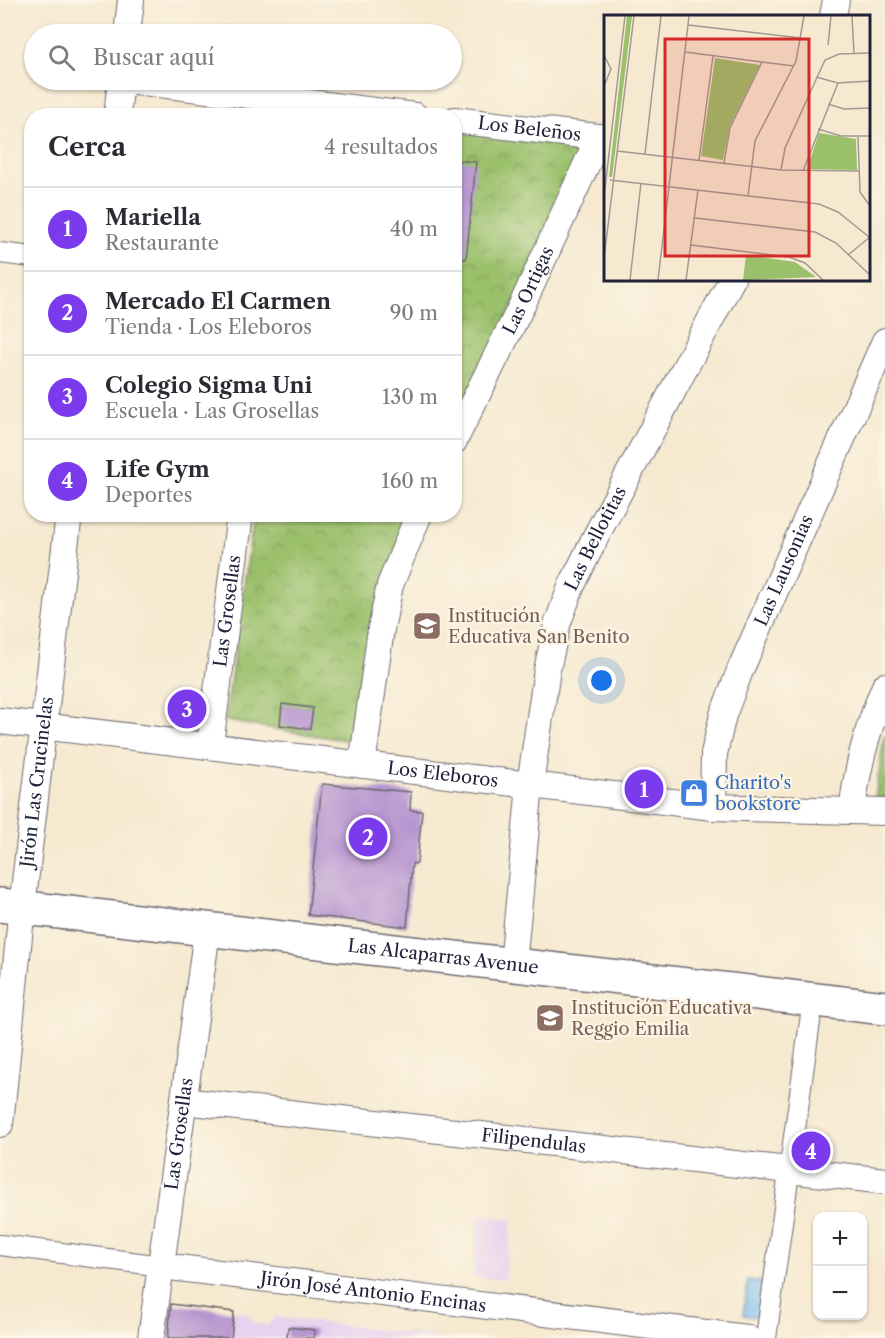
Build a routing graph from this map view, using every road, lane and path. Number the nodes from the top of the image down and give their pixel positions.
1 (131, 0) edge
2 (836, 0) edge
3 (833, 15) edge
4 (128, 24) edge
5 (120, 90) edge
6 (186, 90) edge
7 (118, 108) edge
8 (293, 108) edge
9 (462, 121) edge
10 (603, 138) edge
11 (0, 253) edge
12 (24, 255) edge
13 (731, 280) edge
14 (885, 341) edge
15 (462, 425) edge
16 (68, 522) edge
17 (239, 522) edge
18 (416, 522) edge
19 (885, 686) edge
20 (0, 721) edge
21 (44, 726) junction
22 (210, 745) junction
23 (362, 765) junction
24 (530, 785) junction
25 (713, 807) junction
26 (852, 811) junction
27 (885, 812) edge
28 (11, 906) edge
29 (207, 931) junction
30 (513, 965) junction
31 (813, 1000) junction
32 (885, 1008) edge
33 (184, 1101) junction
34 (0, 1124) edge
35 (788, 1169) junction
36 (885, 1181) edge
37 (0, 1245) edge
38 (162, 1266) junction
39 (151, 1338) edge
40 (747, 1338) edge
41 (766, 1338) edge

1 - 4 street
2 - 3 street
5 - 7 street
6 - 8 street
9 - 10 street, Los Beleños
10 - 15 street, Las Ortigas
11 - 12 street
13 - 24 street, Las Bellotitas
14 - 25 street, Las Lausonias
16 - 21 street, Jirón Las Crucinelas
17 - 22 street, Las Grosellas
18 - 23 street
19 - 26 street
20 - 21 street, Los Eleboros
21 - 22 street, Los Eleboros
21 - 28 street, Jirón Las Crucinelas
22 - 23 street, Los Eleboros
23 - 24 street, Los Eleboros
24 - 25 street, Los Eleboros
24 - 30 street, Las Bellotitas
25 - 26 street, Los Eleboros
26 - 27 street, Los Eleboros
28 - 29 street, Las Alcaparras Avenue
28 - 34 street, Jirón Las Crucinelas
29 - 30 street, Las Alcaparras Avenue
29 - 33 street, Las Grosellas
30 - 31 street, Las Alcaparras Avenue
31 - 32 street, Las Alcaparras Avenue
31 - 35 street
33 - 35 street, Filipendulas
33 - 38 street, Las Grosellas
35 - 36 street, Filipendulas
35 - 41 street
37 - 38 street, Jirón José Antonio Encinas
38 - 39 street, Las Grosellas
38 - 40 street, Jirón José Antonio Encinas

